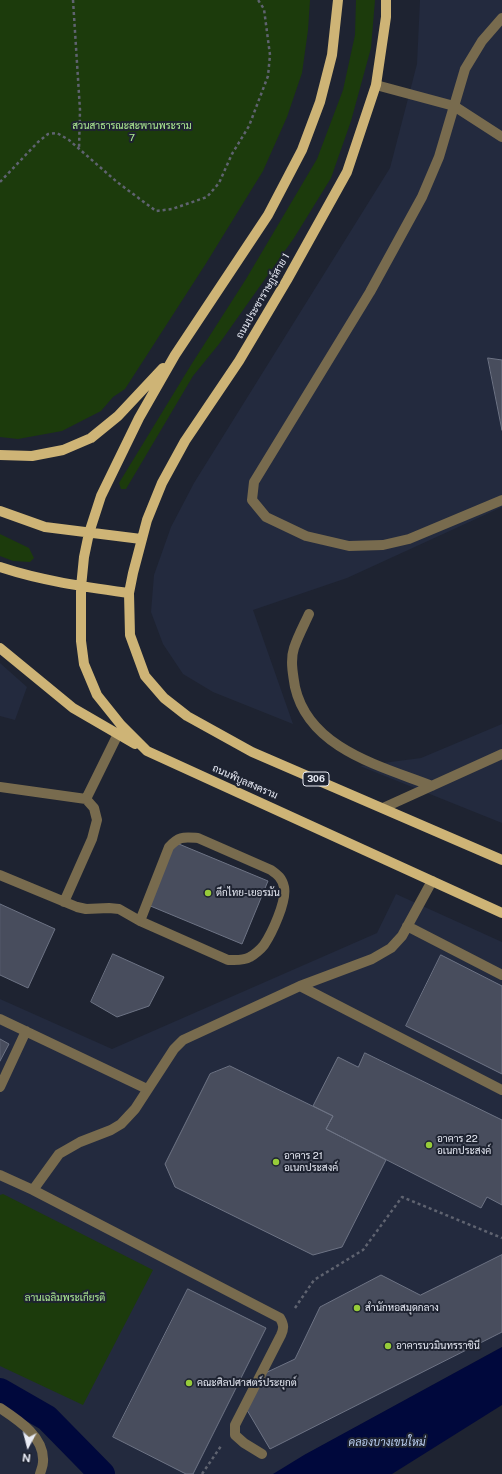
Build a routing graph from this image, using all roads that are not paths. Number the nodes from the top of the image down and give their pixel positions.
1 (338, 0) edge
2 (386, 0) edge
3 (502, 18) edge
4 (376, 85) junction
5 (454, 106) junction
6 (502, 136) edge
7 (175, 355) junction
8 (0, 455) edge
9 (502, 500) edge
10 (0, 511) edge
11 (89, 533) junction
12 (141, 539) junction
13 (0, 567) edge
14 (81, 587) junction
15 (129, 593) junction
16 (309, 614) dead end
17 (0, 648) edge
18 (118, 734) junction
19 (147, 751) junction
20 (502, 754) edge
21 (432, 786) junction
22 (0, 787) edge
23 (86, 799) junction
24 (383, 808) junction
25 (502, 860) edge
26 (0, 875) edge
27 (432, 880) junction
28 (64, 902) junction
29 (502, 914) edge
30 (140, 921) junction
31 (407, 926) junction
32 (502, 974) edge
33 (300, 986) junction
34 (0, 1019) edge
35 (26, 1032) junction
36 (0, 1087) edge
37 (148, 1089) junction
38 (502, 1090) edge
39 (0, 1175) edge
40 (33, 1190) junction
41 (0, 1408) edge
42 (262, 1454) dead end
43 (40, 1474) edge

1 - 7 main road
2 - 4 main road, ถนนประชาราษฎร์สาย 1
3 - 5 lane
4 - 5 lane
4 - 12 main road, ถนนประชาราษฎร์สาย 1
5 - 6 lane
5 - 9 lane
7 - 8 main road
7 - 11 main road
10 - 11 main road
11 - 12 main road
11 - 14 main road
12 - 15 main road, ถนนประชาราษฎร์สาย 1
13 - 14 main road
14 - 15 main road
14 - 19 main road, ถนนพิบูลสงคราม
15 - 24 main road, 306
16 - 21 lane
17 - 18 main road
18 - 19 main road
18 - 23 lane
19 - 27 main road, ถนนพิบูลสงคราม
20 - 21 lane
21 - 24 lane
22 - 23 lane
23 - 28 lane
24 - 25 main road, 306
26 - 28 lane
27 - 29 main road, ถนนพิบูลสงคราม
27 - 31 lane
28 - 30 lane
30 - 30 lane
31 - 32 lane
31 - 33 lane
33 - 37 lane
33 - 38 lane
34 - 35 lane
35 - 36 lane
35 - 37 lane
37 - 40 lane
39 - 40 lane
40 - 42 lane
41 - 43 lane

